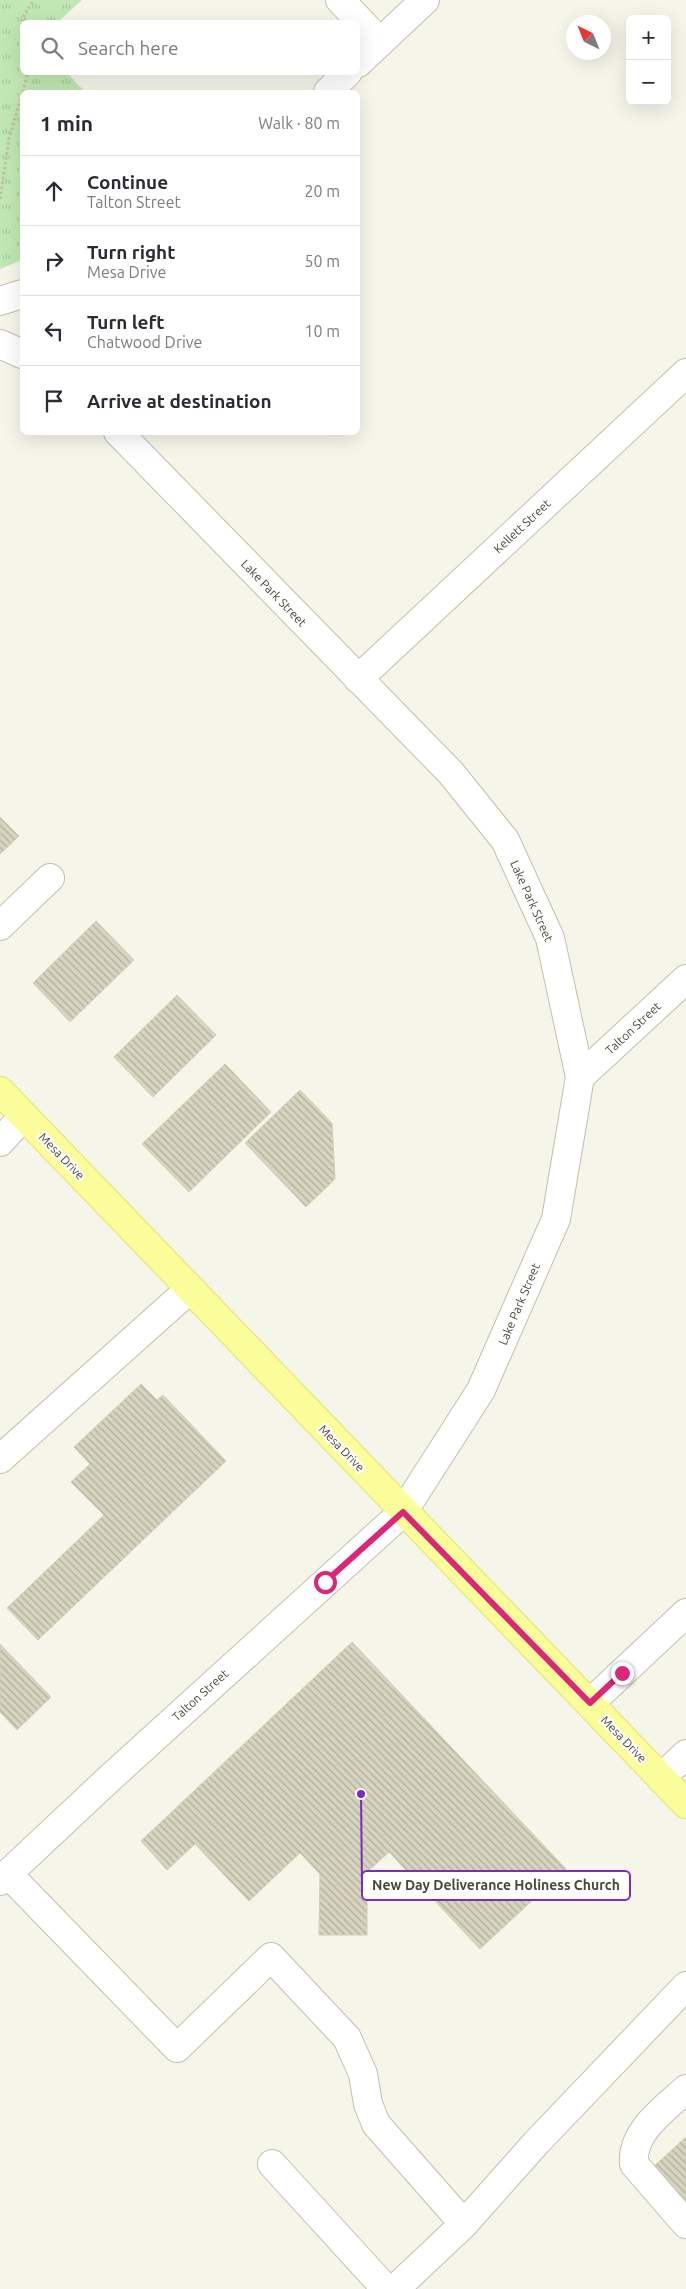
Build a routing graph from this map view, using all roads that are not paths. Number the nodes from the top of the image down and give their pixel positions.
1 (340, 0) edge
2 (425, 0) edge
3 (359, 20) edge
4 (360, 22) edge
5 (379, 42) junction
6 (360, 61) edge
7 (345, 75) edge
8 (330, 90) edge
9 (20, 295) edge
10 (0, 301) edge
11 (0, 344) edge
12 (20, 353) edge
13 (686, 373) edge
14 (121, 435) edge
15 (358, 678) junction
16 (50, 878) dead end
17 (0, 926) edge
18 (686, 979) edge
19 (580, 1077) junction
20 (0, 1091) edge
21 (24, 1116) junction
22 (0, 1142) edge
23 (190, 1289) junction
24 (0, 1459) edge
25 (403, 1512) junction
26 (686, 1613) edge
27 (590, 1703) junction
28 (686, 1754) edge
29 (661, 1778) junction
30 (686, 1804) edge
31 (4, 1878) edge
32 (686, 1986) edge
33 (686, 2089) edge
34 (272, 2164) dead end
35 (464, 2224) junction
36 (686, 2224) edge
37 (386, 2289) edge
38 (395, 2289) edge

1 - 3 street
2 - 5 street
4 - 5 street
5 - 6 street
7 - 8 street
9 - 10 street
11 - 12 street
13 - 15 street, Kellett Street
14 - 15 street, Lake Park Street
15 - 19 street, Lake Park Street
16 - 17 street
18 - 19 street, Talton Street
19 - 25 street, Lake Park Street
20 - 21 main road, Mesa Drive
21 - 22 street
21 - 23 main road, Mesa Drive
23 - 24 street
23 - 25 main road, Mesa Drive
25 - 27 main road, Mesa Drive
25 - 31 street, Talton Street
26 - 27 street
27 - 29 main road, Mesa Drive
28 - 29 street
29 - 30 main road, Mesa Drive
31 - 35 street
32 - 35 street
33 - 36 street
34 - 37 street
35 - 38 street

